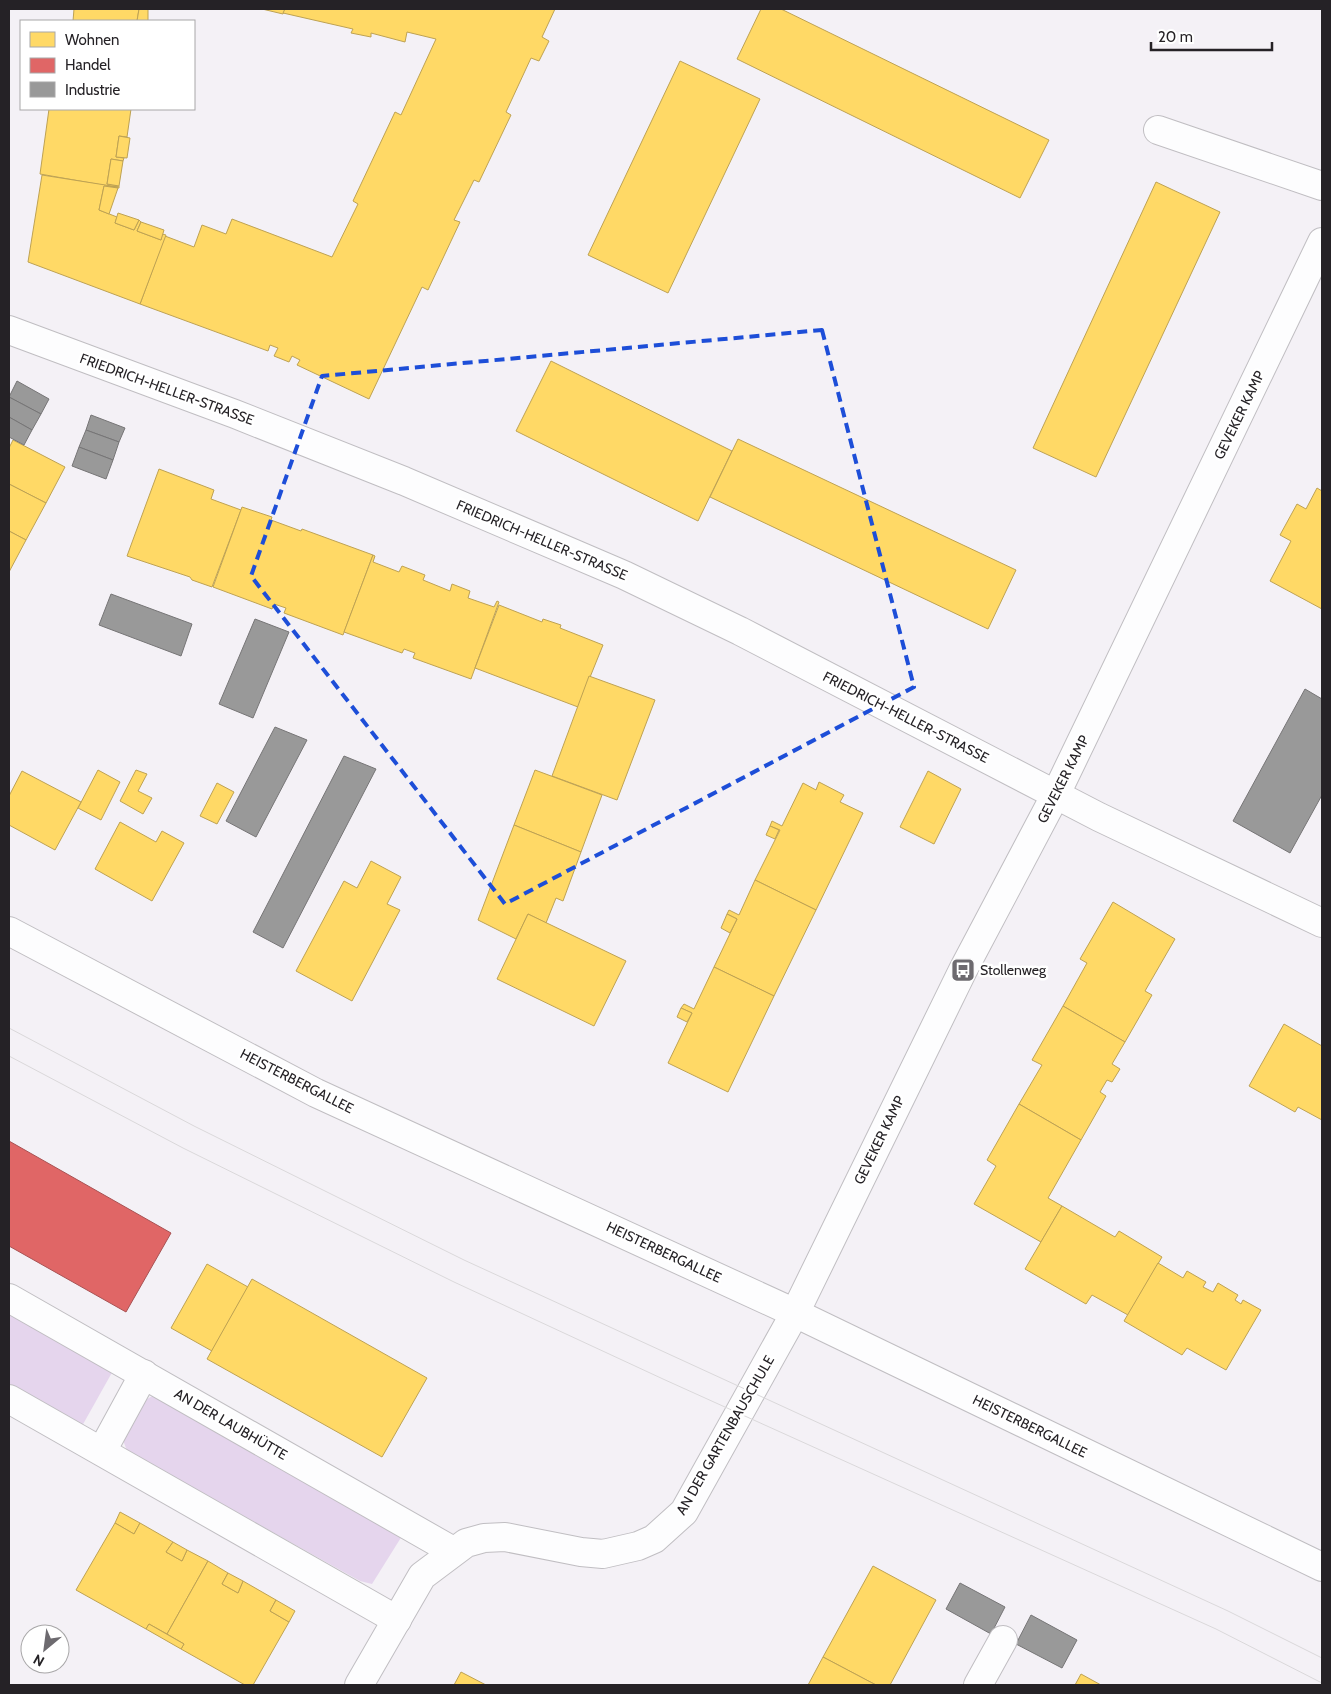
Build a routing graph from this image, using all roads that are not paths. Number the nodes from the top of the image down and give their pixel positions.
1 (1158, 130) dead end
2 (1322, 186) edge
3 (1322, 242) edge
4 (9, 330) edge
5 (1056, 794) junction
6 (1322, 923) edge
7 (9, 931) edge
8 (9, 1298) edge
9 (795, 1313) junction
10 (144, 1374) junction
11 (9, 1399) edge
12 (102, 1451) junction
13 (453, 1551) junction
14 (1322, 1567) edge
15 (397, 1620) junction
16 (1003, 1640) dead end
17 (359, 1685) edge
18 (978, 1685) edge

1 - 2 street
3 - 5 street, GEVEKER KAMP
4 - 5 street, FRIEDRICH-HELLER-STRASSE
5 - 6 street
5 - 9 street, GEVEKER KAMP
7 - 9 street, HEISTERBERGALLEE
8 - 10 street, AN DER LAUBHÜTTE
9 - 13 street, AN DER GARTENBAUSCHULE
9 - 14 street, HEISTERBERGALLEE
10 - 12 street
10 - 13 street, AN DER LAUBHÜTTE
11 - 12 street
12 - 15 street
13 - 15 street, AN DER GARTENBAUSCHULE
15 - 17 street, AN DER GARTENBAUSCHULE
16 - 18 street

